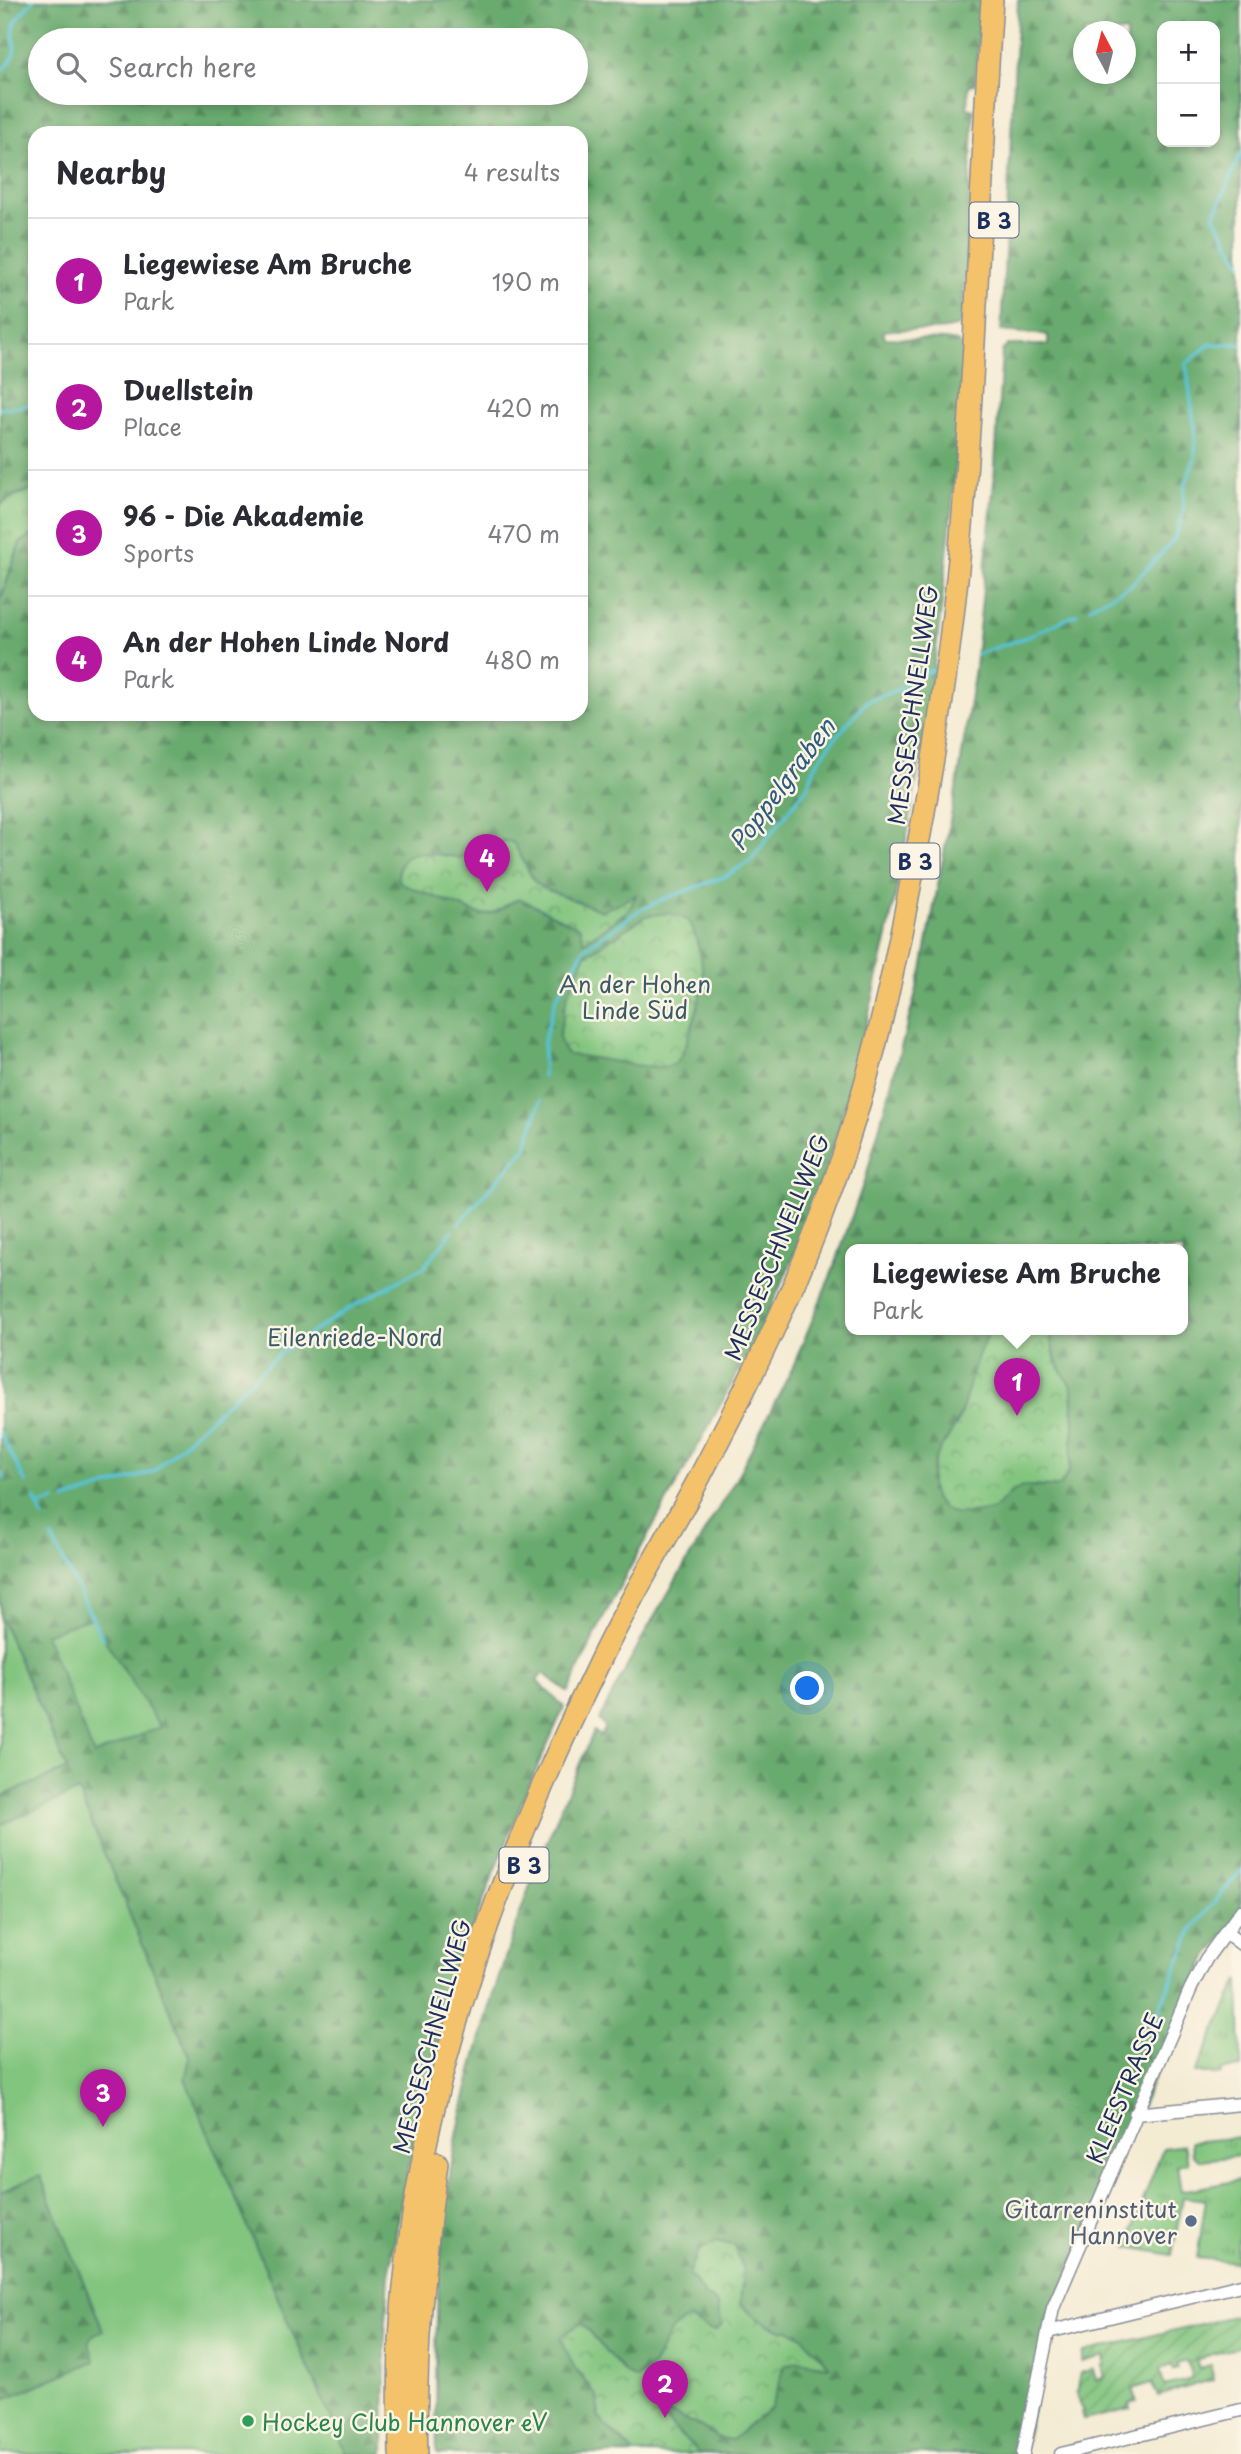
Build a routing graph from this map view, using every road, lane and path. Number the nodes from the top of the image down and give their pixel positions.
1 (992, 0) edge
2 (1005, 0) edge
3 (1241, 1911) edge
4 (1226, 1932) junction
5 (1241, 1944) edge
6 (1241, 2104) edge
7 (1135, 2114) junction
8 (1241, 2285) edge
9 (1048, 2332) junction
10 (1241, 2410) edge
11 (400, 2454) edge
12 (418, 2454) edge
13 (1023, 2454) edge
14 (1061, 2454) edge

1 - 11 highway, MESSESCHNELLWEG / B 3
2 - 12 highway, MESSESCHNELLWEG / B 3
3 - 4 street, KLEESTRASSE
4 - 5 street
4 - 7 street, KLEESTRASSE
6 - 7 street
7 - 9 street, KLEESTRASSE
8 - 9 street
9 - 13 street, KLEESTRASSE
10 - 14 street

